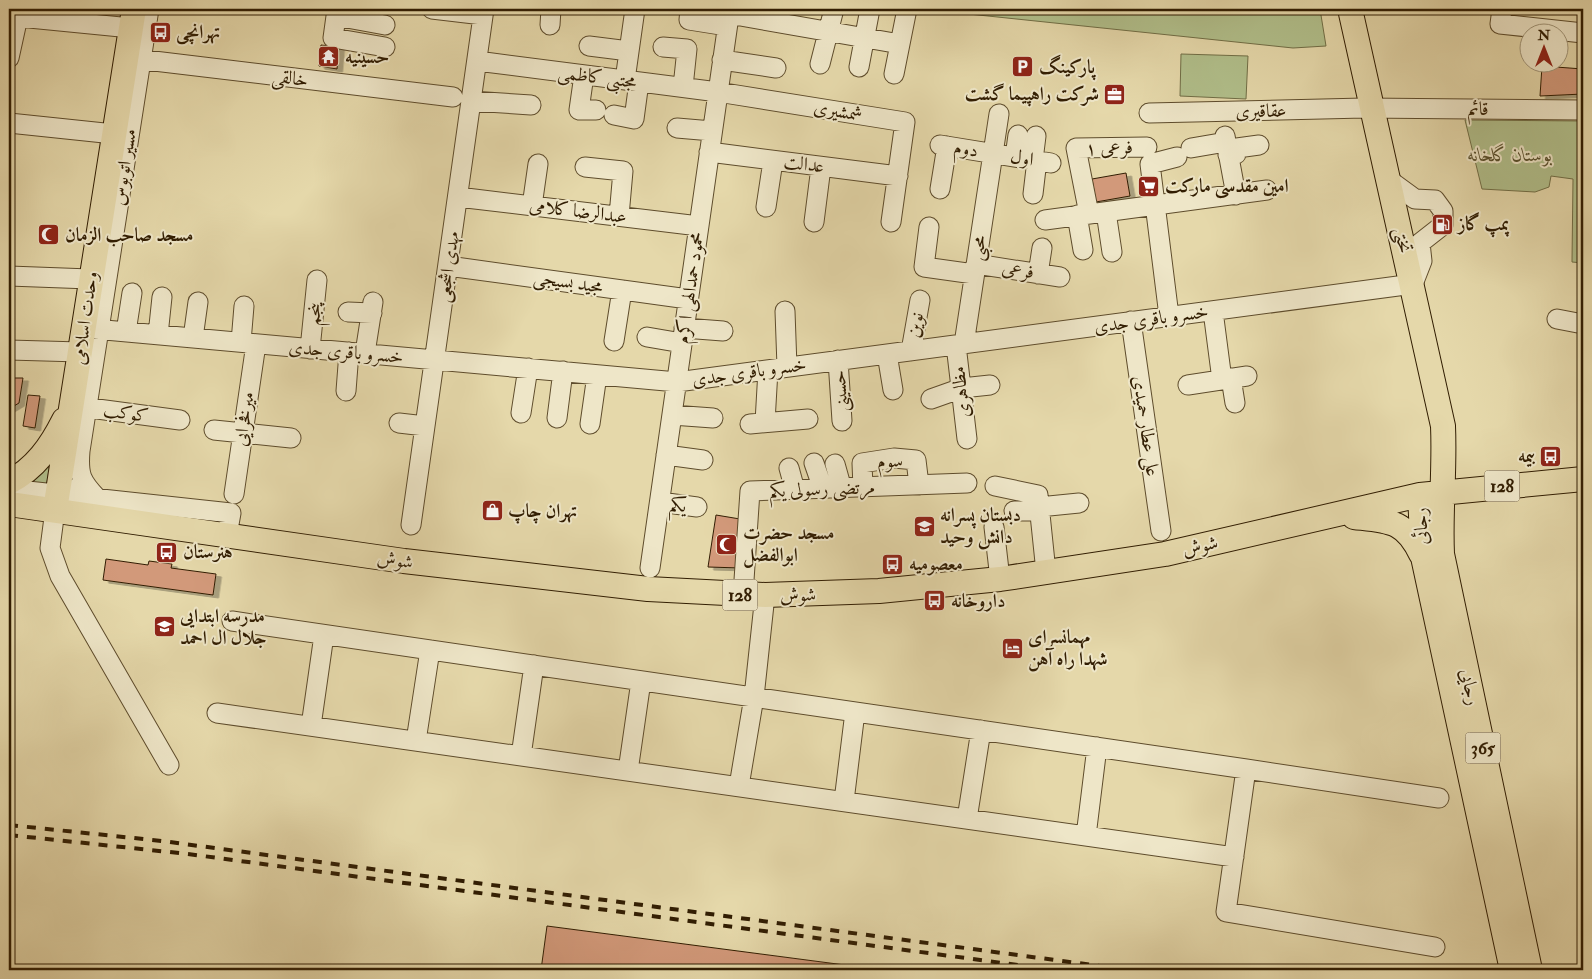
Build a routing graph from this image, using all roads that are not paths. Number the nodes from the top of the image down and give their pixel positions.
1 (149, 9) edge
2 (432, 9) edge
3 (635, 9) edge
4 (690, 9) edge
5 (834, 9) edge
6 (870, 9) edge
7 (1350, 9) edge
8 (1502, 9) edge
9 (337, 12) edge
10 (484, 12) edge
11 (906, 14) dead end
12 (14, 16) edge
13 (728, 16) edge
14 (132, 18) edge
15 (385, 25) dead end
16 (829, 32) junction
17 (1583, 33) edge
18 (865, 38) junction
19 (900, 44) junction
20 (589, 46) dead end
21 (385, 47) dead end
22 (663, 47) dead end
23 (629, 51) junction
24 (9, 58) edge
25 (134, 59) junction
26 (722, 60) junction
27 (477, 61) junction
28 (820, 64) dead end
29 (859, 67) dead end
30 (776, 68) dead end
31 (894, 74) dead end
32 (584, 75) junction
33 (632, 81) junction
34 (683, 87) junction
35 (718, 92) junction
36 (462, 99) junction
37 (531, 105) dead end
38 (1372, 108) junction
39 (596, 110) dead end
40 (1583, 110) edge
41 (1149, 113) dead end
42 (999, 114) dead end
43 (614, 115) dead end
44 (9, 123) edge
45 (677, 128) dead end
46 (712, 131) junction
47 (114, 134) junction
48 (1027, 136) dead end
49 (1226, 144) junction
50 (1259, 145) dead end
51 (1147, 147) dead end
52 (709, 152) junction
53 (992, 153) junction
54 (1034, 160) junction
55 (773, 161) junction
56 (538, 164) dead end
57 (585, 167) dead end
58 (822, 167) junction
59 (898, 176) junction
60 (1389, 180) junction
61 (940, 189) dead end
62 (1267, 190) dead end
63 (1033, 194) dead end
64 (1236, 194) junction
65 (458, 197) junction
66 (1156, 205) junction
67 (532, 206) junction
68 (766, 208) dead end
69 (1091, 213) junction
70 (619, 216) junction
71 (1045, 220) dead end
72 (814, 222) dead end
73 (891, 222) dead end
74 (699, 226) junction
75 (929, 227) dead end
76 (1042, 248) dead end
77 (1083, 250) dead end
78 (1112, 252) dead end
79 (448, 266) junction
80 (975, 269) junction
81 (1038, 274) junction
82 (9, 276) edge
83 (1060, 277) dead end
84 (90, 279) junction
85 (317, 280) dead end
86 (1413, 284) junction
87 (622, 290) junction
88 (132, 293) dead end
89 (162, 296) dead end
90 (688, 299) junction
91 (920, 300) dead end
92 (198, 302) dead end
93 (244, 306) dead end
94 (785, 311) dead end
95 (1212, 311) junction
96 (348, 312) dead end
97 (1169, 316) junction
98 (1557, 319) dead end
99 (1131, 322) junction
100 (1583, 324) edge
101 (91, 329) junction
102 (723, 331) dead end
103 (126, 332) junction
104 (158, 335) junction
105 (683, 336) junction
106 (648, 337) dead end
107 (193, 338) junction
108 (614, 341) dead end
109 (248, 343) junction
110 (960, 344) junction
111 (310, 348) junction
112 (9, 350) edge
113 (911, 351) junction
114 (80, 352) junction
115 (357, 353) junction
116 (888, 354) junction
117 (435, 360) junction
118 (838, 360) junction
119 (787, 367) junction
120 (528, 368) junction
121 (768, 370) junction
122 (563, 372) junction
123 (596, 375) junction
124 (1233, 378) junction
125 (677, 382) junction
126 (990, 385) dead end
127 (1188, 385) dead end
128 (962, 388) junction
129 (346, 390) dead end
130 (893, 390) dead end
131 (931, 399) dead end
132 (1235, 403) dead end
133 (79, 406) junction
134 (521, 413) dead end
135 (672, 415) junction
136 (557, 418) dead end
137 (713, 418) dead end
138 (808, 419) dead end
139 (180, 420) dead end
140 (842, 421) dead end
141 (399, 423) dead end
142 (590, 424) dead end
143 (426, 426) junction
144 (214, 430) dead end
145 (242, 433) junction
146 (291, 438) dead end
147 (967, 439) dead end
148 (666, 454) junction
149 (702, 460) dead end
150 (814, 462) dead end
151 (835, 464) dead end
152 (789, 468) dead end
153 (1583, 479) edge
154 (9, 482) edge
155 (83, 482) junction
156 (967, 483) dead end
157 (919, 485) junction
158 (995, 486) dead end
159 (1436, 486) junction
160 (863, 488) junction
161 (9, 489) edge
162 (832, 489) junction
163 (795, 490) junction
164 (234, 494) dead end
165 (96, 498) junction
166 (56, 502) junction
167 (660, 502) junction
168 (1079, 503) dead end
169 (9, 504) edge
170 (1038, 504) junction
171 (697, 507) dead end
172 (1014, 511) dead end
173 (1337, 516) junction
174 (229, 524) junction
175 (411, 525) dead end
176 (994, 527) dead end
177 (1431, 527) junction
178 (1161, 531) dead end
179 (1423, 557) junction
180 (650, 568) dead end
181 (1046, 572) junction
182 (1000, 579) junction
183 (754, 595) junction
184 (232, 621) dead end
185 (324, 635) junction
186 (430, 650) junction
187 (534, 665) junction
188 (641, 681) junction
189 (754, 697) junction
190 (855, 712) junction
191 (217, 713) dead end
192 (311, 726) junction
193 (981, 730) junction
194 (416, 741) junction
195 (1097, 748) junction
196 (521, 756) junction
197 (169, 765) dead end
198 (1246, 769) junction
199 (628, 771) junction
200 (739, 786) junction
201 (1439, 798) dead end
202 (844, 801) junction
203 (967, 819) junction
204 (1086, 836) junction
205 (1234, 857) junction
206 (1435, 947) dead end
207 (1512, 970) edge
208 (1530, 970) edge

1 - 25 street, مسیر اتوبوس
2 - 10 street
3 - 23 street
4 - 13 street
5 - 16 street
6 - 18 street
7 - 38 main road, تختی
8 - 17 street
9 - 15 street
9 - 21 street
10 - 27 street, مهدی اشجعی
11 - 19 street
12 - 14 street
12 - 24 street
13 - 16 street
13 - 26 street, محمود حمدالهی اکرم
14 - 25 main road, وحدت اسلامی
16 - 18 street
16 - 28 street
18 - 19 street
18 - 29 street
19 - 31 street
20 - 23 street
22 - 34 street
23 - 33 street
25 - 36 street, خالقی
25 - 47 main road, وحدت اسلامی
25 - 101 street, مسیر اتوبوس
26 - 30 street
26 - 35 street, محمود حمدالهی اکرم
27 - 32 street, مجتبی کاظمی
27 - 36 street, مهدی اشجعی
32 - 33 street, مجتبی کاظمی
32 - 39 street
33 - 34 street, مجتبی کاظمی
33 - 43 street
34 - 35 street, مجتبی کاظمی
35 - 46 street, محمود حمدالهی اکرم
35 - 59 street, شمشیری
36 - 37 street, خالقی
36 - 65 street, مهدی اشجعی
38 - 40 street, قائم
38 - 41 street, عقاقیری
38 - 60 main road, تختی
42 - 53 street
44 - 47 street
45 - 46 street
46 - 52 street, محمود حمدالهی اکرم
47 - 84 main road, وحدت اسلامی
48 - 54 street
49 - 50 street
49 - 64 street
49 - 66 street
51 - 69 street, فرعی ۱
52 - 55 street, عدالت
52 - 74 street, محمود حمدالهی اکرم
53 - 54 street, اول
53 - 61 street, دوم
53 - 80 street, محبی
54 - 63 street
55 - 58 street, عدالت
55 - 68 street
56 - 67 street
57 - 70 street
58 - 59 street, عدالت
58 - 72 street
59 - 73 street
60 - 86 main road, تختی
60 - 86 street
62 - 64 street
64 - 66 street
65 - 67 street, عبدالرضا کلامی
65 - 79 street, مهدی اشجعی
66 - 69 street
66 - 97 street
67 - 70 street, عبدالرضا کلامی
69 - 71 street
69 - 77 street
69 - 78 street
70 - 74 street, عبدالرضا کلامی
74 - 90 street, محمود حمدالهی اکرم
75 - 80 street, فرعی
76 - 81 street
79 - 87 street, مجید بسیجی
79 - 117 street, مهدی اشجعی
80 - 81 street, فرعی
80 - 110 street, محبی
81 - 83 street, فرعی
82 - 84 street
84 - 101 main road, وحدت اسلامی
85 - 111 street, پنجم
86 - 95 street, خسرو باقری جدی
86 - 159 main road, تختی
87 - 90 street, مجید بسیجی
87 - 108 street
88 - 103 street
89 - 104 street
90 - 105 street, محمود حمدالهی اکرم
91 - 113 street, نوین
92 - 107 street
93 - 109 street, میرفخرایی
94 - 119 street
95 - 97 street, خسرو باقری جدی
95 - 124 street
96 - 115 street
97 - 99 street, خسرو باقری جدی
98 - 100 street
99 - 110 street, خسرو باقری جدی
99 - 178 street, علی عطار حمیدی
101 - 103 street, خسرو باقری جدی
101 - 114 main road, وحدت اسلامی
101 - 133 street, مسیر اتوبوس
102 - 105 street
103 - 104 street, خسرو باقری جدی
104 - 107 street, خسرو باقری جدی
105 - 106 street
105 - 125 street, محمود حمدالهی اکرم
107 - 109 street, خسرو باقری جدی
109 - 111 street, خسرو باقری جدی
109 - 145 street, میرفخرایی
110 - 113 street, خسرو باقری جدی
110 - 128 street, مظاهری
111 - 115 street, خسرو باقری جدی
112 - 114 street
113 - 116 street, خسرو باقری جدی
114 - 133 main road, وحدت اسلامی
115 - 117 street, خسرو باقری جدی
115 - 129 street
116 - 118 street, خسرو باقری جدی
116 - 130 street
117 - 120 street, خسرو باقری جدی
117 - 143 street, مهدی اشجعی
118 - 119 street, خسرو باقری جدی
118 - 140 street, حسینی
119 - 121 street, خسرو باقری جدی
120 - 122 street, خسرو باقری جدی
120 - 134 street
121 - 125 street, خسرو باقری جدی
121 - 138 street
122 - 123 street, خسرو باقری جدی
122 - 136 street
123 - 125 street, خسرو باقری جدی
123 - 142 street
124 - 127 street
124 - 132 street
125 - 135 street, محمود حمدالهی اکرم
126 - 128 street
128 - 131 street
128 - 147 street, مظاهری
133 - 139 street, کوکب
133 - 154 main road
133 - 155 street, مسیر اتوبوس
133 - 166 main road, وحدت اسلامی
135 - 137 street
135 - 148 street, محمود حمدالهی اکرم
141 - 143 street
143 - 175 street, مهدی اشجعی
144 - 145 street
145 - 146 street
145 - 164 street, میرفخرایی
148 - 149 street
148 - 167 street, محمود حمدالهی اکرم
150 - 162 street
151 - 162 street
152 - 163 street
153 - 159 main road, شوش / 128
155 - 165 street
155 - 166 street
156 - 157 street, مرتضی رسولی یکم
157 - 160 street, مرتضی رسولی یکم
157 - 160 street, سوم
158 - 170 street
159 - 173 main road, شوش / 128
159 - 177 main road, رجائی / 365
160 - 162 street, مرتضی رسولی یکم
161 - 166 street
162 - 163 street, مرتضی رسولی یکم
163 - 183 street, مرتضی رسولی یکم
165 - 166 street
165 - 174 street
166 - 169 main road, شوش / 128
166 - 174 main road, شوش / 128
166 - 197 street
167 - 171 street, یکم
167 - 180 street, محمود حمدالهی اکرم
168 - 170 street
170 - 172 street
170 - 181 street
173 - 179 main road, 365
173 - 181 main road, شوش / 128
174 - 183 main road, شوش / 128
176 - 182 street
177 - 179 main road, رجائی / 365
177 - 208 main road, رجایی / 365
179 - 207 main road, رجایی / 365
181 - 182 main road, شوش / 128
182 - 183 main road, شوش / 128
183 - 189 street
184 - 185 street
185 - 186 street
185 - 192 street
186 - 187 street
186 - 194 street
187 - 188 street
187 - 196 street
188 - 189 street
188 - 199 street
189 - 190 street
189 - 200 street
190 - 193 street
190 - 202 street
191 - 192 street
192 - 194 street
193 - 195 street
193 - 203 street
194 - 196 street
195 - 198 street
195 - 204 street
196 - 199 street
198 - 201 street
198 - 205 street
199 - 200 street
200 - 202 street
202 - 203 street
203 - 204 street
204 - 205 street
205 - 206 street

